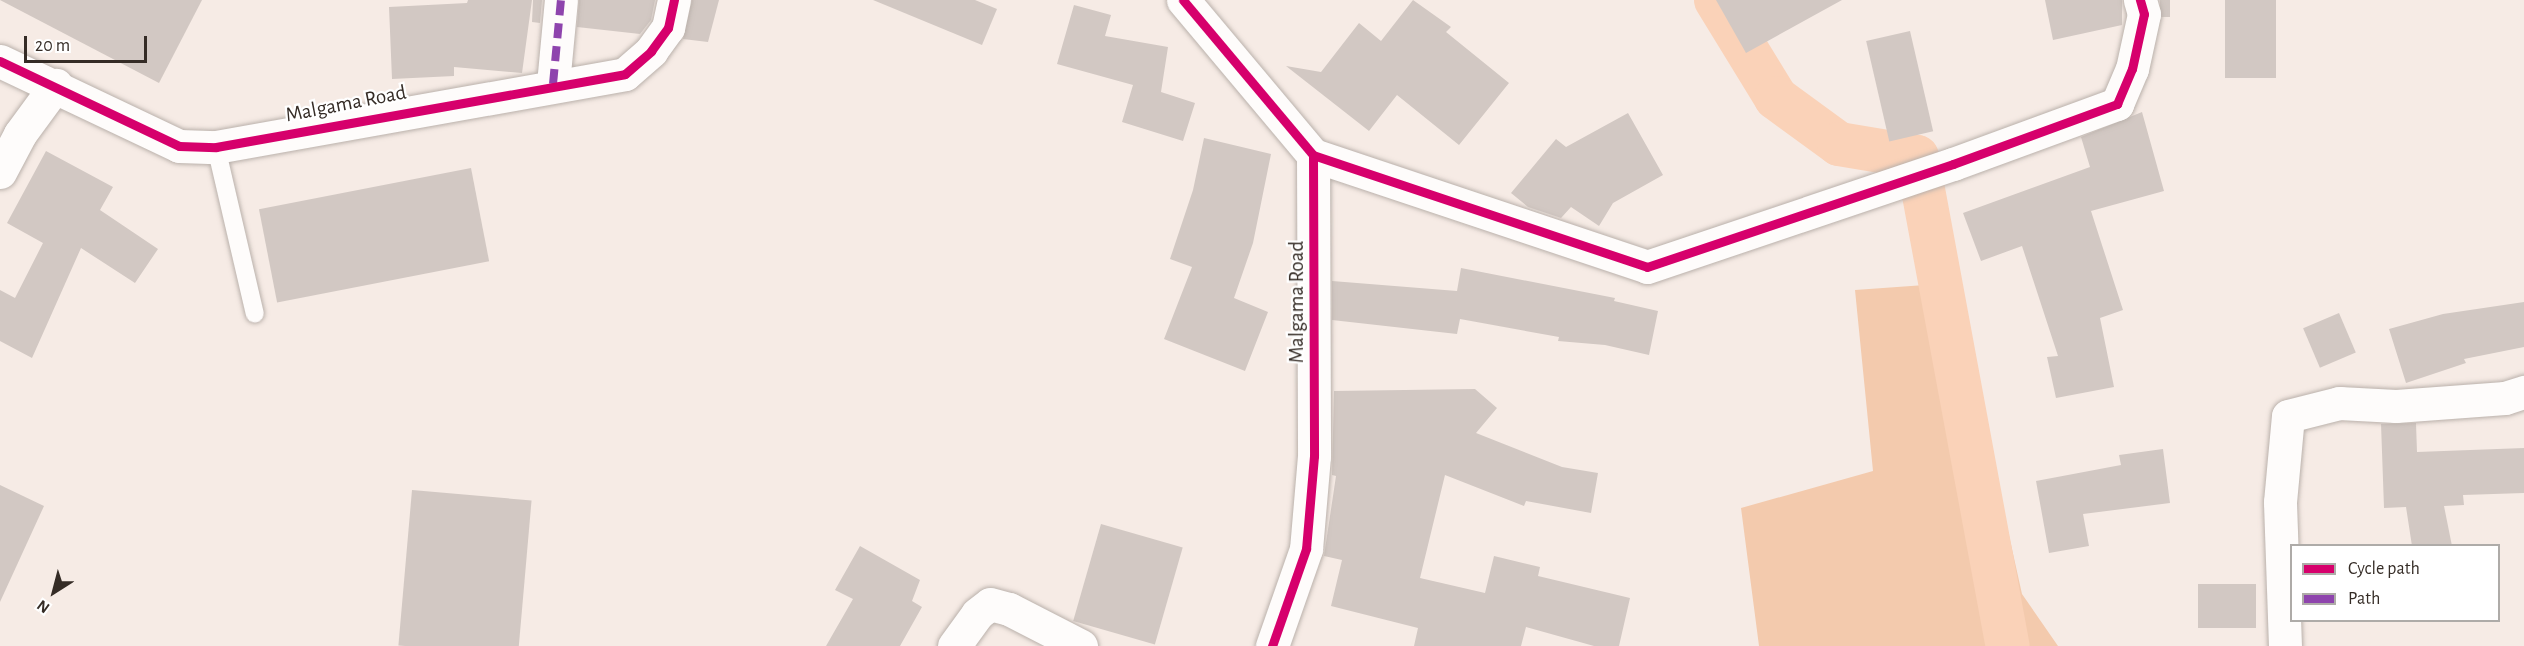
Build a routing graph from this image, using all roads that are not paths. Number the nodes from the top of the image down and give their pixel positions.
1 (561, 0) edge
2 (674, 0) edge
3 (1183, 0) edge
4 (2140, 0) edge
5 (0, 61) edge
6 (553, 84) junction
7 (56, 85) junction
8 (216, 147) junction
9 (1313, 155) junction
10 (0, 172) edge
11 (255, 314) dead end
12 (2524, 392) edge
13 (954, 646) edge
14 (1081, 646) edge
15 (1272, 646) edge
16 (2285, 646) edge

1 - 6 street
2 - 6 street, Malgama Road
3 - 9 street
4 - 9 street
5 - 7 street, Malgama Road
6 - 8 street, Malgama Road
7 - 8 street, Malgama Road
7 - 10 street
8 - 11 lane
9 - 15 street, Malgama Road
12 - 16 street
13 - 14 street

